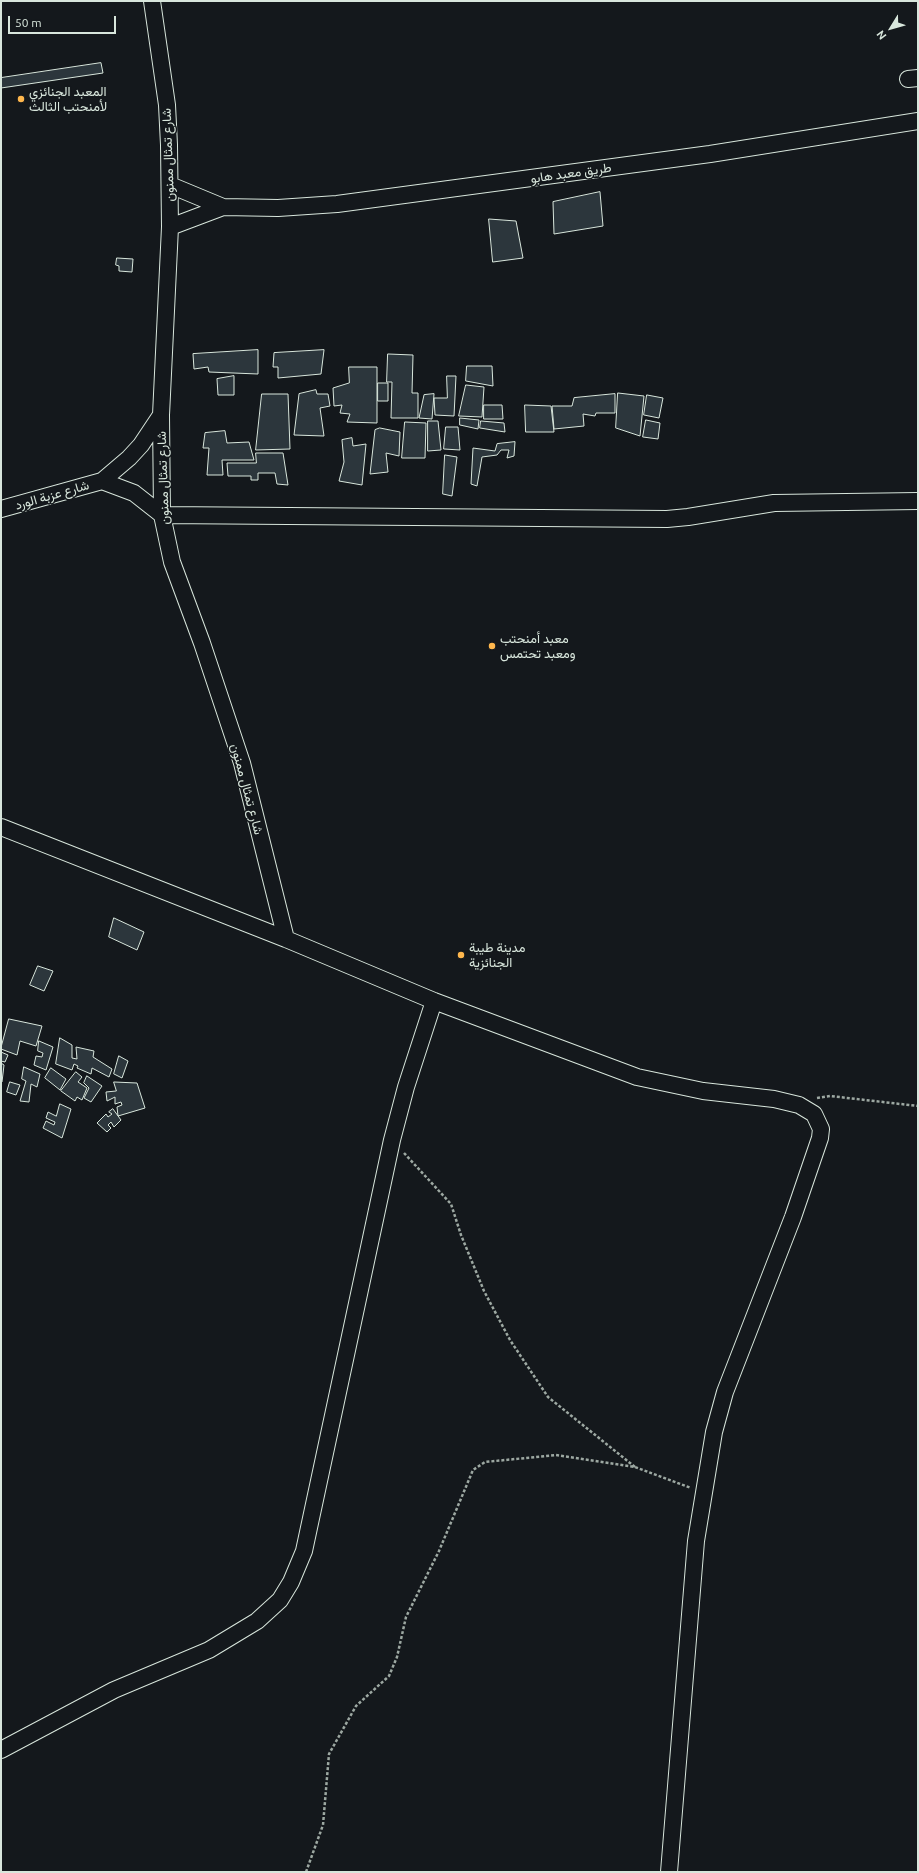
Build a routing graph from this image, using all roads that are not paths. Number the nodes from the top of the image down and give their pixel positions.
1 (152, 1) edge
2 (918, 121) edge
3 (170, 184) junction
4 (223, 207) junction
5 (170, 227) junction
6 (161, 415) junction
7 (102, 481) junction
8 (918, 501) edge
9 (1, 509) edge
10 (162, 515) junction
11 (1, 827) edge
12 (286, 939) junction
13 (434, 1001) junction
14 (1, 1750) edge
15 (669, 1872) edge

1 - 3 street, شارع تمثال ممنون
2 - 4 street, طريق معبد هابو
3 - 4 street, طريق معبد هابو
3 - 5 street, شارع تمثال ممنون
4 - 5 street, طريق معبد هابو
5 - 6 street, شارع تمثال ممنون
6 - 7 street, شارع عزبة الورد
6 - 10 street, شارع تمثال ممنون
7 - 9 street, شارع عزبة الورد
7 - 10 street, شارع عزبة الورد
8 - 10 street
10 - 12 street, شارع تمثال ممنون
11 - 12 street
12 - 13 street
13 - 14 street
13 - 15 street

